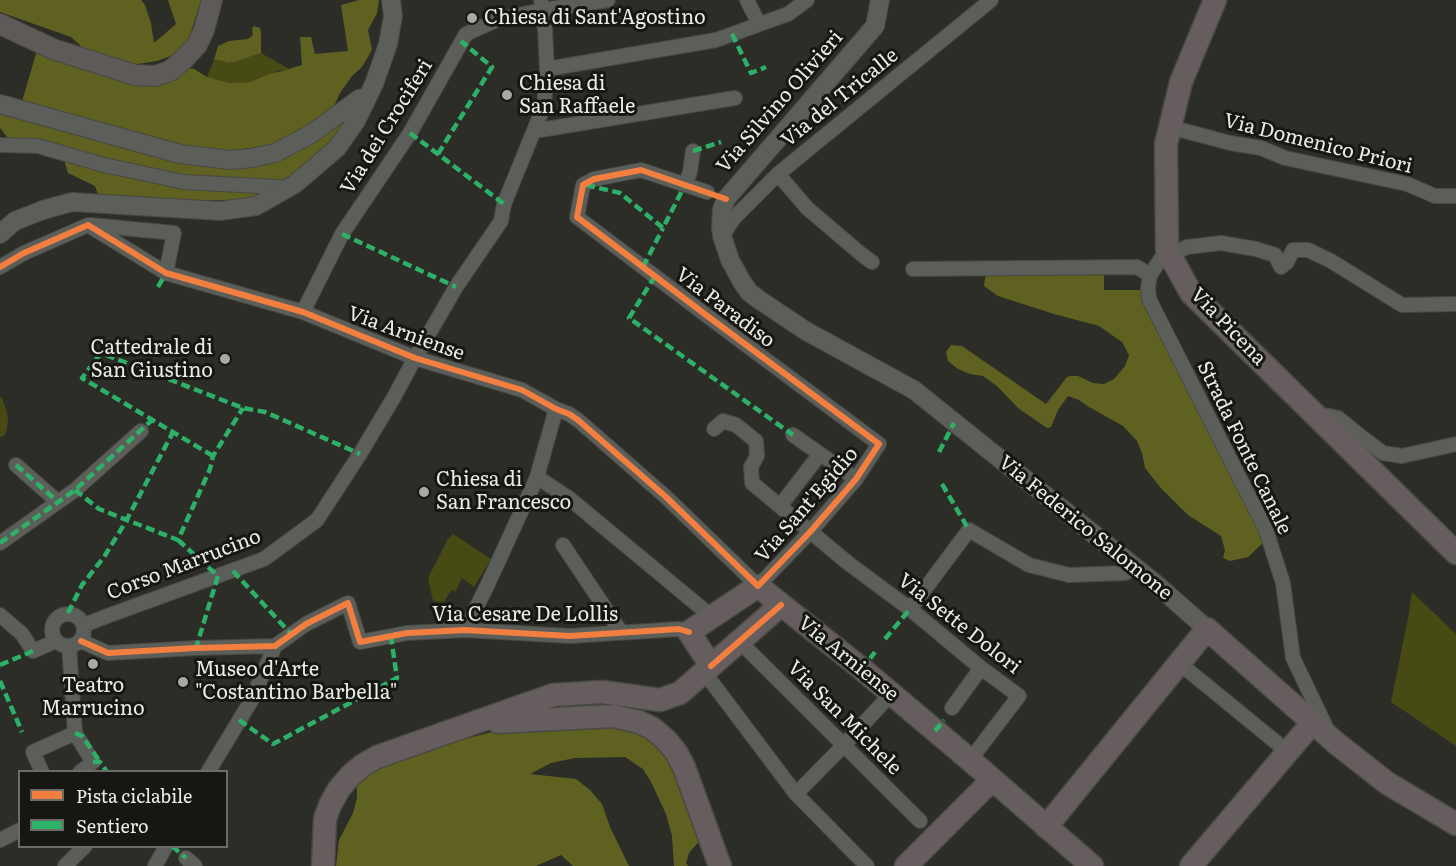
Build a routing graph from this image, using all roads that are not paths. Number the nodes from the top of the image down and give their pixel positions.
1 (212, 0) edge
2 (391, 0) edge
3 (608, 0) edge
4 (747, 0) edge
5 (807, 0) edge
6 (880, 0) edge
7 (991, 0) edge
8 (1215, 0) edge
9 (542, 5) edge
10 (0, 24) edge
11 (759, 24) junction
12 (547, 69) junction
13 (368, 98) junction
14 (735, 98) dead end
15 (0, 104) edge
16 (1170, 127) junction
17 (534, 131) junction
18 (0, 145) edge
19 (693, 151) dead end
20 (778, 174) junction
21 (685, 185) junction
22 (283, 191) junction
23 (714, 195) junction
24 (1456, 196) edge
25 (88, 225) junction
26 (0, 234) edge
27 (722, 236) junction
28 (1169, 253) junction
29 (872, 262) dead end
30 (0, 267) edge
31 (913, 269) dead end
32 (166, 273) junction
33 (1150, 275) junction
34 (1456, 304) edge
35 (303, 312) junction
36 (415, 358) junction
37 (556, 410) junction
38 (1317, 415) junction
39 (714, 429) dead end
40 (141, 431) dead end
41 (793, 435) dead end
42 (879, 444) joint
43 (1456, 444) edge
44 (820, 454) junction
45 (16, 465) dead end
46 (537, 477) junction
47 (856, 479) junction
48 (58, 502) junction
49 (780, 506) junction
50 (810, 532) junction
51 (0, 543) edge
52 (563, 545) dead end
53 (1456, 553) edge
54 (1132, 565) junction
55 (758, 586) junction
56 (781, 605) junction
57 (910, 609) junction
58 (0, 615) edge
59 (711, 616) junction
60 (84, 625) junction
61 (1207, 629) junction
62 (465, 630) junction
63 (621, 632) junction
64 (689, 632) junction
65 (740, 642) junction
66 (68, 643) junction
67 (274, 646) junction
68 (1179, 663) junction
69 (981, 668) junction
70 (708, 669) junction
71 (891, 694) junction
72 (952, 708) dead end
73 (1313, 722) junction
74 (464, 726) junction
75 (75, 733) junction
76 (1330, 737) junction
77 (844, 745) junction
78 (1288, 752) junction
79 (970, 760) junction
80 (42, 770) edge
81 (81, 770) edge
82 (209, 770) edge
83 (992, 780) junction
84 (796, 794) junction
85 (921, 821) dead end
86 (1456, 824) edge
87 (1046, 827) junction
88 (18, 831) edge
89 (0, 840) edge
90 (83, 848) edge
91 (165, 848) edge
92 (65, 866) edge
93 (155, 866) edge
94 (323, 866) edge
95 (720, 866) edge
96 (867, 866) edge
97 (906, 866) edge
98 (1092, 866) edge
99 (1191, 866) edge

1 - 10 main road
2 - 13 street
3 - 9 street, Via dei Crociferi
4 - 11 street
5 - 11 street
6 - 23 street, Via Silvino Olivieri
7 - 20 street, Via del Tricalle
8 - 16 main road, Via Picena
9 - 12 street, Corso Marrucino
9 - 35 street, Via dei Crociferi
11 - 12 street
12 - 17 street, Corso Marrucino
13 - 15 street
13 - 22 street
14 - 17 street
16 - 24 street, Via Domenico Priori
16 - 28 main road, Via Picena
17 - 36 street, Corso Marrucino
18 - 22 street
19 - 21 street
20 - 27 street, Via del Tricalle
20 - 29 street
21 - 23 street
21 - 42 street, Via Paradiso
22 - 26 street
23 - 27 street, Via Silvino Olivieri
25 - 30 street
25 - 32 street, Via Arniense
25 - 32 street
27 - 54 street, Via Federico Salomone
28 - 33 street
28 - 34 street
28 - 38 main road, Via Picena
31 - 33 street
32 - 35 street, Via Arniense
33 - 76 street, Strada Fonte Canale
35 - 36 street, Via Arniense
36 - 37 street, Via Arniense
36 - 60 street, Corso Marrucino
37 - 46 street
37 - 55 street, Via Arniense
38 - 43 street
38 - 53 main road, Via Picena
39 - 49 street, Via Sette Dolori
40 - 48 street
41 - 44 street
42 - 47 street, Via Sant'Egidio
44 - 47 street
44 - 49 street
45 - 48 street
46 - 59 street
46 - 62 street
47 - 50 street, Via Sant'Egidio
48 - 51 street
49 - 50 street, Via Sette Dolori
50 - 55 street, Via Sant'Egidio
50 - 57 street, Via Sette Dolori
52 - 63 street
54 - 57 street
54 - 61 street, Via Federico Salomone
55 - 56 main road, Via Arniense
55 - 59 main road
56 - 65 main road
56 - 71 main road, Via Arniense
57 - 69 street, Via Sette Dolori
58 - 66 street
59 - 64 main road
60 - 66 street
60 - 66 street
61 - 68 main road
61 - 73 main road, Via Federico Salomone
62 - 63 street, Via Cesare De Lollis
62 - 67 street, Via Cesare De Lollis
63 - 64 street, Via Cesare De Lollis
64 - 70 main road
65 - 70 main road
65 - 77 street, Via San Michele
66 - 67 street
66 - 75 street
67 - 82 street
68 - 78 street
68 - 87 main road
69 - 72 street
69 - 79 street, Via Sette Dolori
70 - 74 main road
70 - 84 street
71 - 77 street
71 - 79 main road, Via Arniense
73 - 76 main road, Via Federico Salomone
73 - 78 main road
74 - 94 main road
74 - 95 main road
75 - 80 street
75 - 81 street
76 - 86 main road, Via Federico Salomone
77 - 84 street
77 - 85 street, Via San Michele
78 - 99 main road
79 - 83 main road, Via Arniense
83 - 87 main road, Via Arniense
83 - 97 main road
84 - 96 street
87 - 98 main road, Via Arniense
88 - 89 street
90 - 92 street
91 - 93 street

